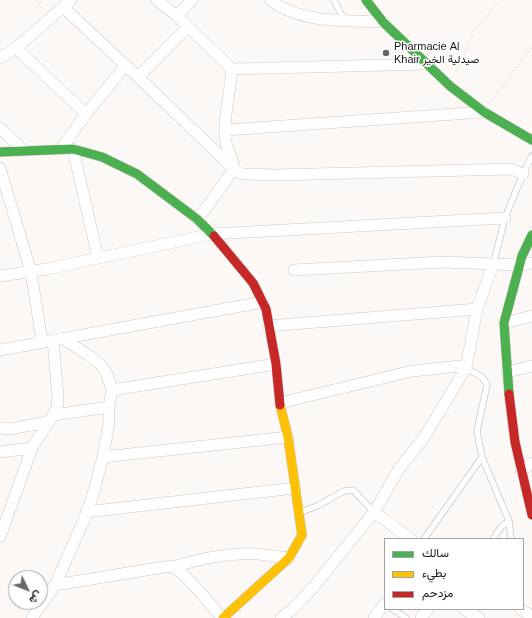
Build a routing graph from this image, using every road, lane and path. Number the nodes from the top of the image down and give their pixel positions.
1 (157, 0) edge
2 (192, 0) edge
3 (270, 0) edge
4 (334, 0) edge
5 (366, 0) edge
6 (499, 0) edge
7 (67, 4) edge
8 (177, 16) junction
9 (344, 20) junction
10 (383, 22) junction
11 (188, 27) junction
12 (532, 46) edge
13 (16, 48) junction
14 (0, 58) edge
15 (426, 64) junction
16 (126, 65) junction
17 (232, 69) junction
18 (138, 77) junction
19 (450, 86) junction
20 (484, 112) junction
21 (86, 114) junction
22 (0, 128) edge
23 (225, 130) junction
24 (532, 140) edge
25 (61, 149) junction
26 (73, 149) junction
27 (23, 150) junction
28 (0, 152) edge
29 (532, 156) edge
30 (0, 168) edge
31 (234, 169) junction
32 (523, 174) junction
33 (505, 218) junction
34 (197, 220) junction
35 (212, 234) junction
36 (532, 235) edge
37 (98, 258) junction
38 (532, 262) edge
39 (492, 265) junction
40 (520, 265) junction
41 (294, 270) dead end
42 (31, 272) junction
43 (0, 276) edge
44 (263, 302) junction
45 (477, 309) junction
46 (532, 316) edge
47 (504, 322) junction
48 (268, 326) junction
49 (58, 339) junction
50 (42, 341) junction
51 (0, 350) edge
52 (276, 364) junction
53 (532, 366) edge
54 (466, 368) junction
55 (507, 372) junction
56 (112, 390) junction
57 (280, 404) junction
58 (109, 407) junction
59 (50, 419) junction
60 (0, 428) edge
61 (288, 437) junction
62 (32, 448) junction
63 (0, 452) edge
64 (103, 457) junction
65 (482, 457) junction
66 (532, 463) edge
67 (521, 471) junction
68 (295, 488) junction
69 (86, 512) junction
70 (299, 512) junction
71 (374, 512) junction
72 (532, 515) edge
73 (509, 521) junction
74 (0, 537) edge
75 (410, 538) edge
76 (425, 538) edge
77 (493, 538) edge
78 (511, 538) edge
79 (289, 558) junction
80 (172, 567) junction
81 (55, 585) junction
82 (384, 607) edge
83 (394, 610) edge
84 (427, 610) edge
85 (466, 610) edge
86 (522, 610) edge
87 (532, 616) edge
88 (32, 618) edge
89 (223, 618) edge
90 (281, 618) edge
91 (374, 618) edge
92 (406, 618) edge
93 (421, 618) edge
94 (479, 618) edge

1 - 8 street
2 - 8 street
3 - 9 street
4 - 9 lane
5 - 10 street
6 - 19 path
7 - 13 street
7 - 16 street
8 - 11 street
9 - 10 street
10 - 15 street
11 - 17 street
11 - 18 street
12 - 20 path
13 - 14 street
13 - 21 street
15 - 17 street
15 - 19 street
16 - 18 street
16 - 21 street
17 - 23 street
18 - 31 street
19 - 20 street
20 - 23 street
20 - 24 street
21 - 25 street
22 - 27 street
23 - 31 street
25 - 26 street
25 - 27 street
26 - 34 street
26 - 37 street
27 - 28 street
29 - 32 lane
30 - 42 street
31 - 32 street
31 - 34 street
32 - 33 lane
33 - 35 street
33 - 39 lane
34 - 35 street
35 - 37 street
35 - 44 street
36 - 40 street
37 - 42 street
38 - 40 street
39 - 40 street
39 - 41 street
39 - 45 street
40 - 47 street
42 - 43 street
42 - 50 street
44 - 48 street
44 - 49 street
45 - 48 street
45 - 54 street
46 - 47 street
47 - 55 street
48 - 52 street
49 - 50 street
49 - 56 street
49 - 59 street
50 - 51 street
52 - 56 street
52 - 57 street
53 - 55 street
54 - 57 street
54 - 65 lane
54 - 71 street
55 - 67 street
56 - 58 street
57 - 61 street
58 - 59 street
58 - 64 street
59 - 60 street
59 - 62 street
61 - 64 street
61 - 68 street
62 - 63 street
62 - 74 street
64 - 69 street
65 - 73 lane
65 - 76 lane
66 - 67 street
67 - 72 street
68 - 69 street
68 - 70 street
69 - 81 street
70 - 71 lane
70 - 79 street
71 - 75 street
71 - 90 street
73 - 77 lane
73 - 78 lane
79 - 80 street
79 - 89 street
80 - 81 street
80 - 89 street
81 - 88 street
82 - 91 street
83 - 92 lane
84 - 93 street
85 - 94 street
86 - 87 street

